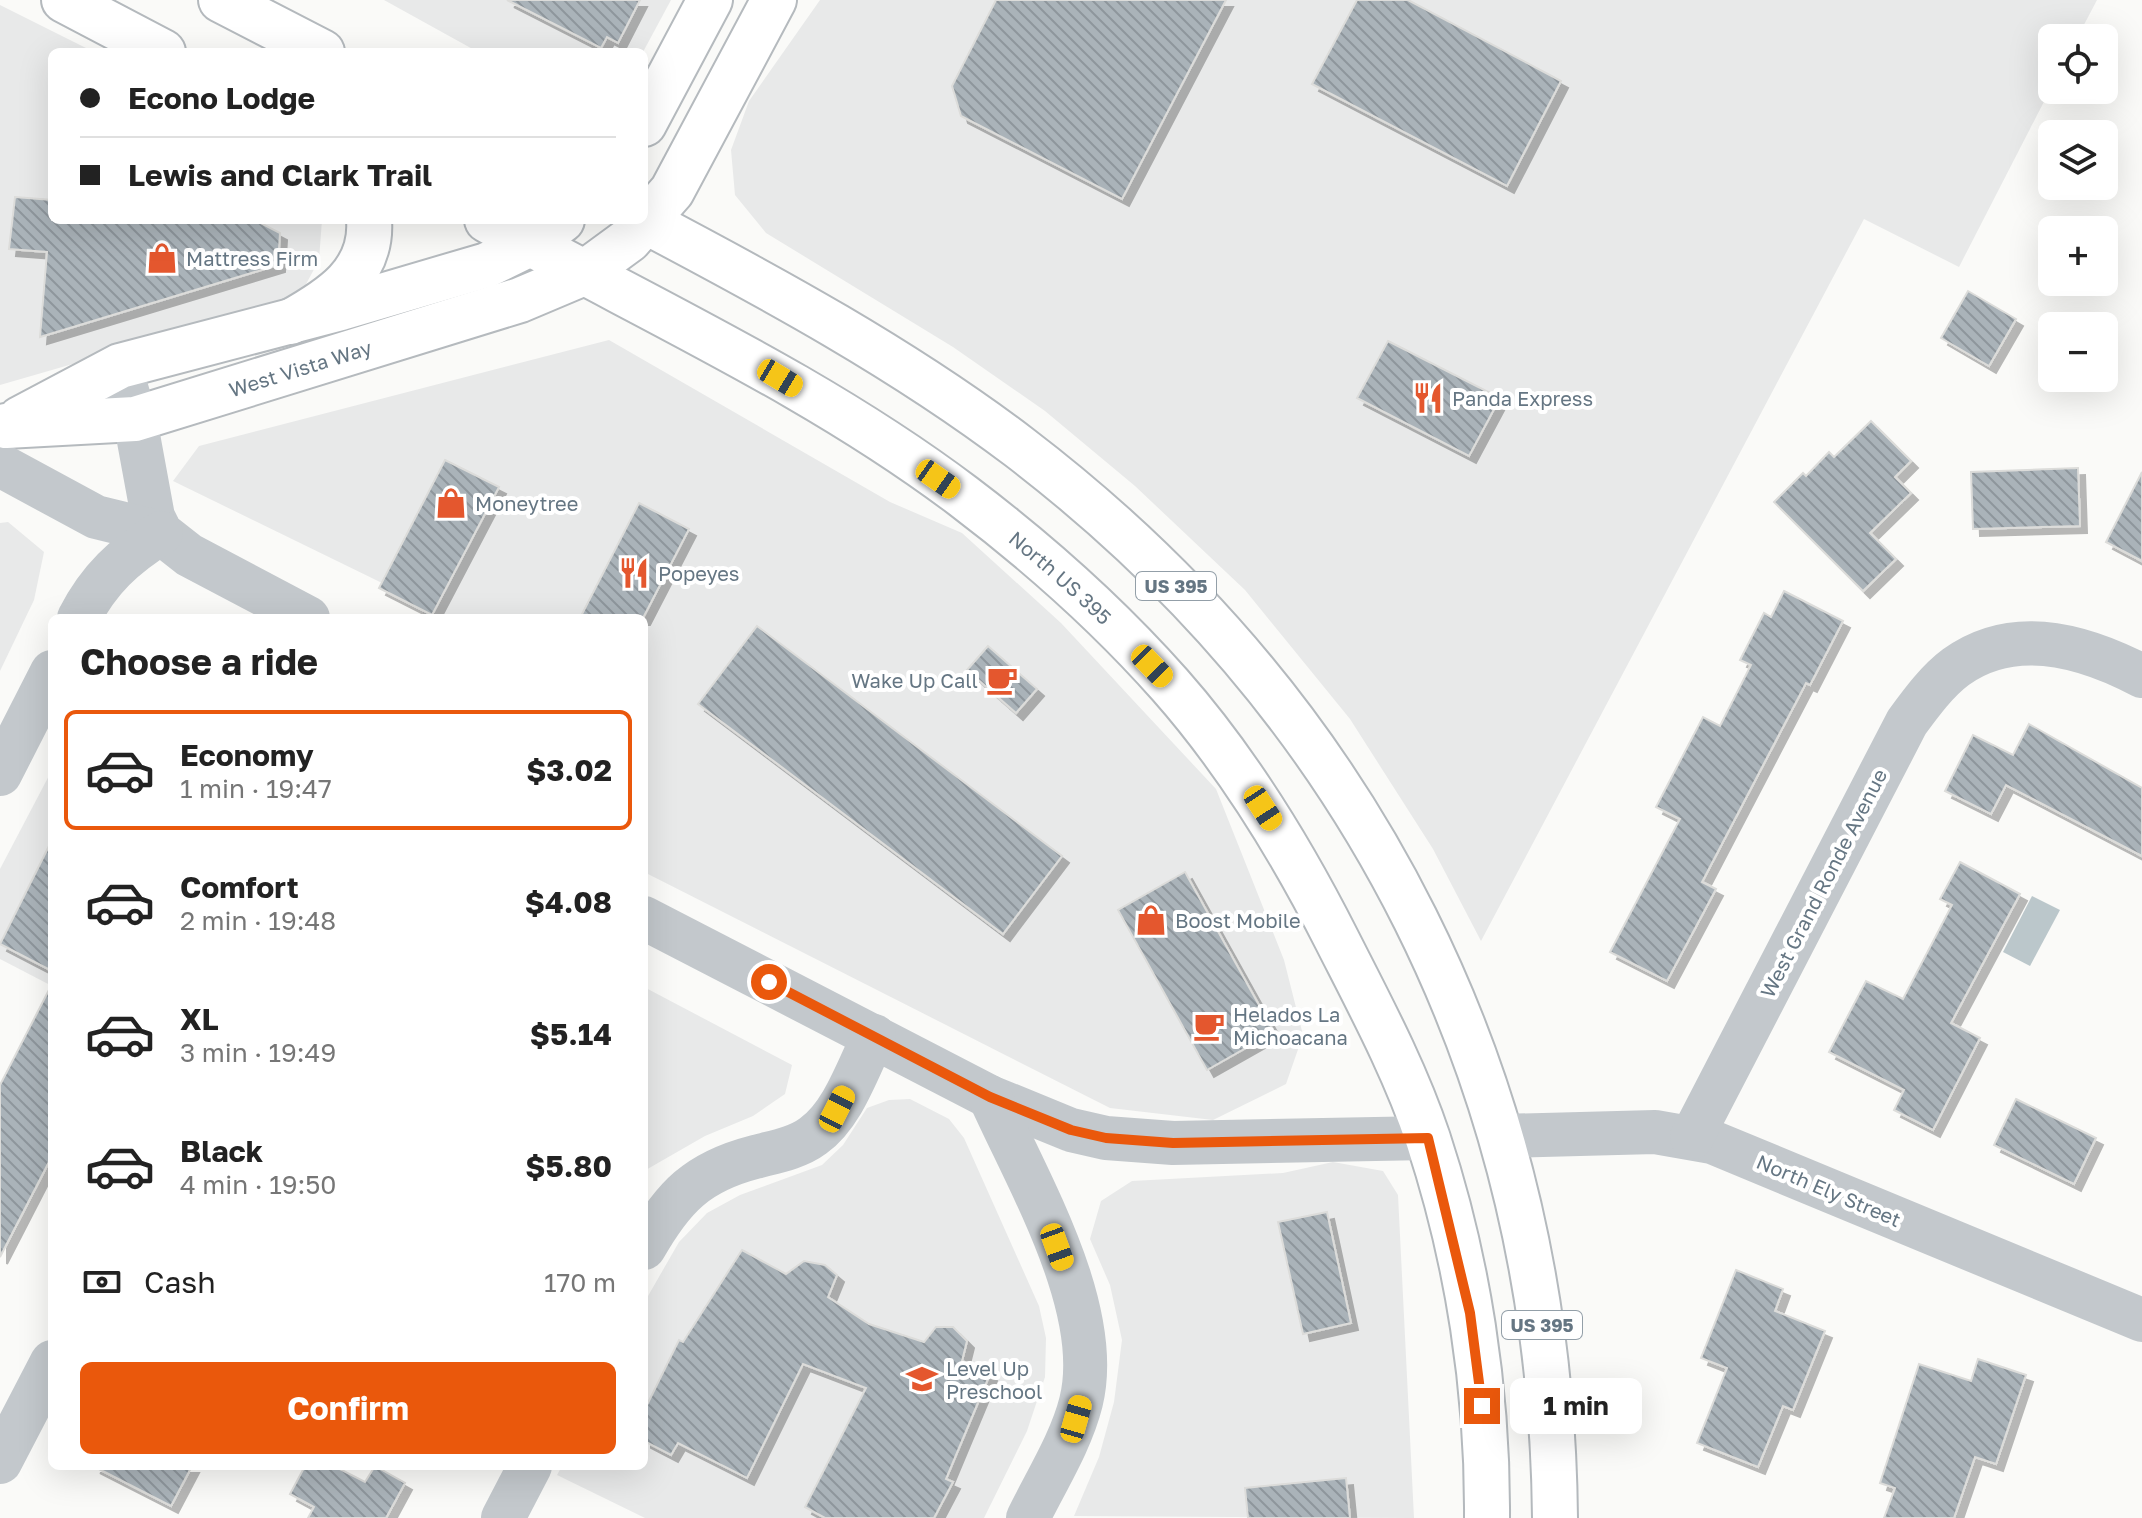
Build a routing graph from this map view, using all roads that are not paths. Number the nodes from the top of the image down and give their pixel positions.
1 (64, 0) edge
2 (221, 0) edge
3 (710, 0) edge
4 (774, 0) edge
5 (155, 48) edge
6 (314, 48) edge
7 (648, 116) edge
8 (648, 217) edge
9 (648, 223) edge
10 (369, 224) edge
11 (507, 224) edge
12 (642, 224) edge
13 (546, 232) edge
14 (584, 273) junction
15 (290, 322) junction
16 (120, 366) junction
17 (135, 419) junction
18 (2, 440) edge
19 (161, 533) junction
20 (81, 614) edge
21 (300, 614) edge
22 (2142, 676) edge
23 (48, 680) edge
24 (0, 774) edge
25 (648, 920) edge
26 (874, 1036) junction
27 (990, 1097) junction
28 (1501, 1136) junction
29 (1692, 1137) junction
30 (1428, 1138) junction
31 (648, 1242) edge
32 (2142, 1320) edge
33 (48, 1370) edge
34 (0, 1462) edge
35 (528, 1470) edge
36 (503, 1518) edge
37 (1028, 1518) edge
38 (1487, 1518) edge
39 (1555, 1518) edge

1 - 5 main road
2 - 6 main road
3 - 7 main road
4 - 8 main road, West Vista Way
9 - 28 main road, US 395
10 - 15 main road
11 - 13 main road, North US 395 / US 395
12 - 14 main road, West Vista Way
13 - 14 main road, North US 395 / US 395
13 - 15 main road
14 - 17 main road, West Vista Way
14 - 30 main road, North US 395 / US 395
15 - 16 main road
16 - 17 street
16 - 18 main road
17 - 18 main road, West Vista Way
17 - 19 street
18 - 19 street
19 - 20 street
19 - 21 street
22 - 29 street, West Grand Ronde Avenue
23 - 24 street
25 - 26 street
26 - 27 street
26 - 31 street
27 - 30 street
27 - 37 street
28 - 29 street, North Ely Street
28 - 39 main road, US 395
29 - 32 street, North Ely Street
30 - 38 main road, US 395
33 - 34 street
35 - 36 street

